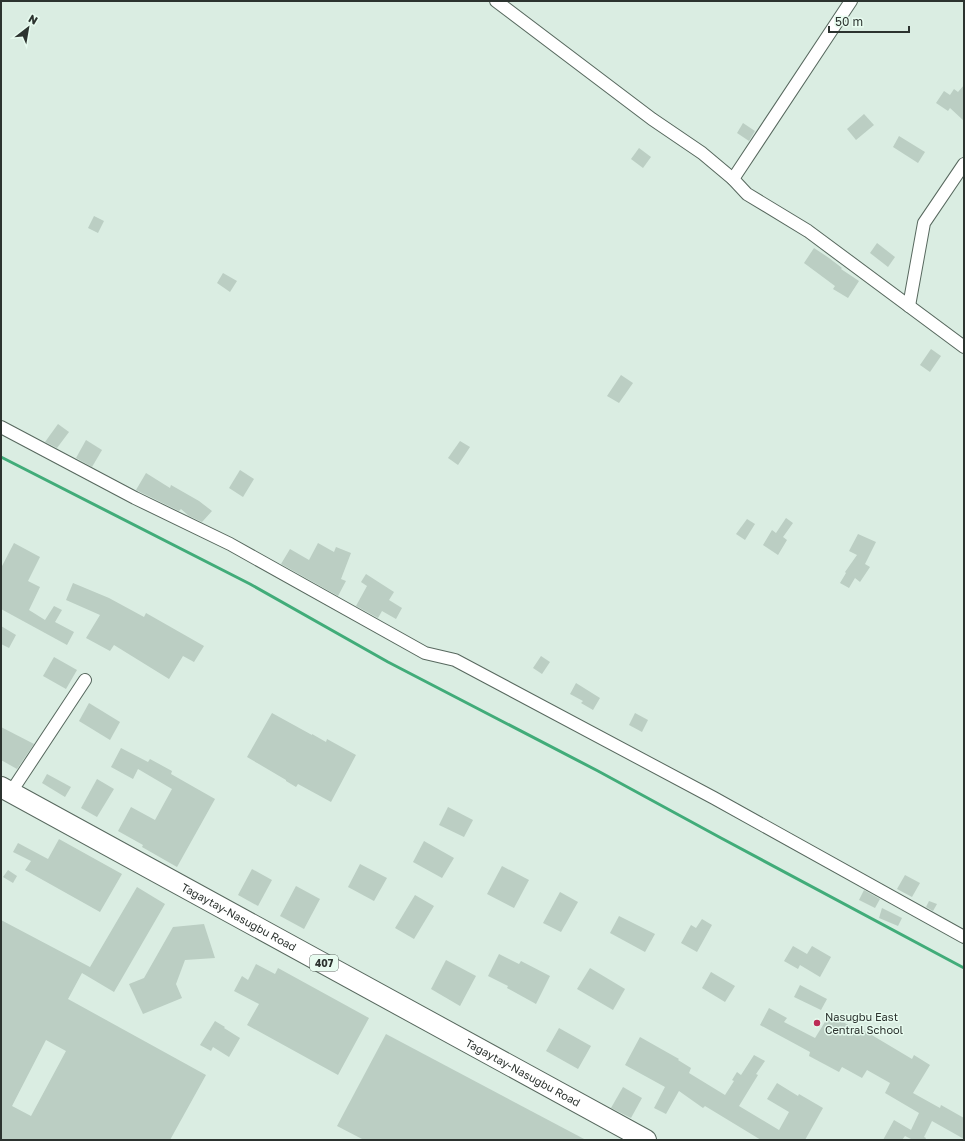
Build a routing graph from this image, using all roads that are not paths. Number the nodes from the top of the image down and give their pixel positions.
1 (496, 1) edge
2 (851, 1) edge
3 (964, 164) edge
4 (733, 179) junction
5 (909, 306) junction
6 (964, 347) edge
7 (1, 427) edge
8 (86, 680) dead end
9 (6, 790) edge
10 (964, 937) edge
11 (646, 1140) edge

1 - 4 street
2 - 4 street
3 - 5 street
4 - 5 street
5 - 6 street
7 - 10 street
8 - 9 street
9 - 11 main road, Tagaytay-Nasugbu Road / 407

